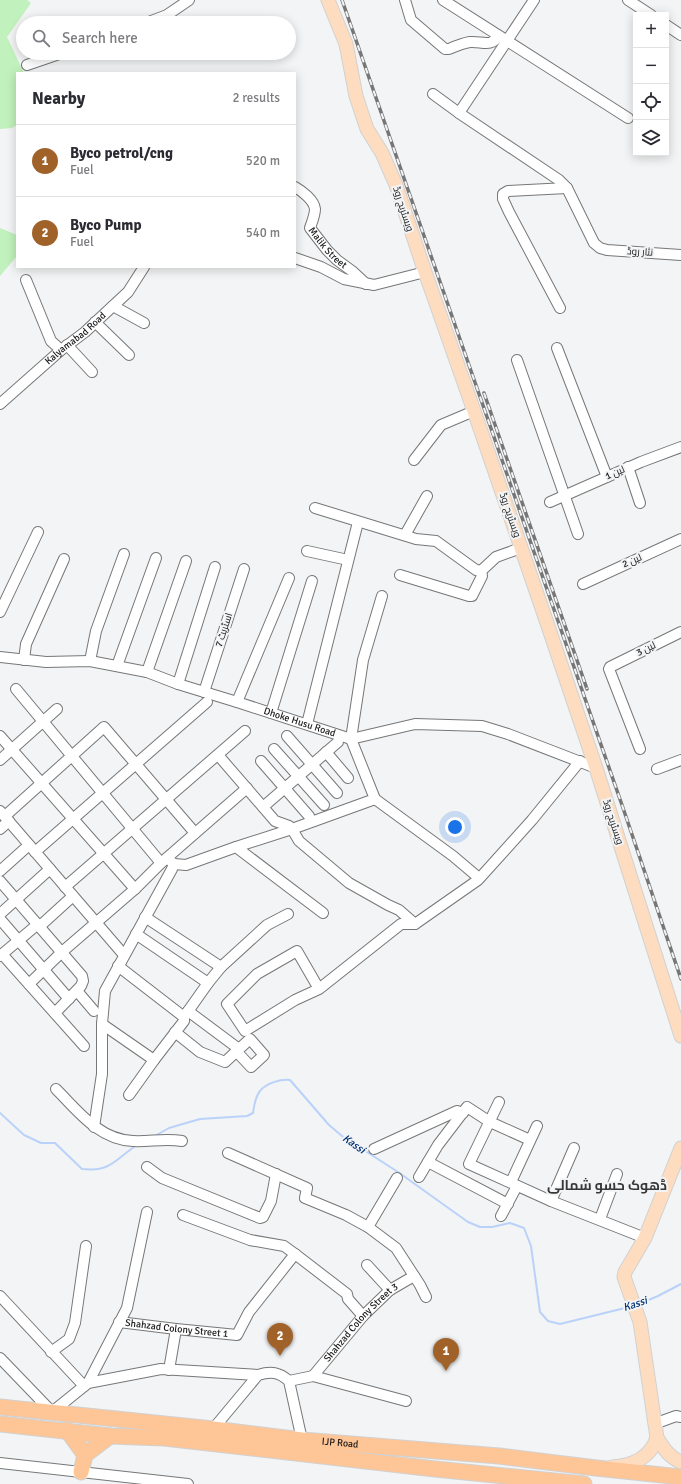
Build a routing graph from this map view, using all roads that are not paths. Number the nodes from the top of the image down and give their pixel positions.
1 (189, 0) edge
2 (328, 0) edge
3 (405, 0) edge
4 (443, 0) edge
5 (534, 0) edge
6 (628, 0) edge
7 (646, 12) edge
8 (164, 16) edge
9 (669, 27) edge
10 (681, 35) edge
11 (503, 38) junction
12 (42, 60) edge
13 (27, 65) dead end
14 (433, 94) dead end
15 (459, 113) junction
16 (628, 118) dead end
17 (296, 188) edge
18 (567, 188) junction
19 (681, 255) edge
20 (296, 258) edge
21 (143, 268) edge
22 (424, 272) junction
23 (26, 280) dead end
24 (366, 284) junction
25 (113, 306) junction
26 (560, 308) dead end
27 (95, 322) junction
28 (144, 323) dead end
29 (64, 348) junction
30 (557, 348) dead end
31 (129, 355) dead end
32 (517, 360) dead end
33 (92, 372) dead end
34 (0, 404) edge
35 (474, 411) junction
36 (681, 447) edge
37 (414, 460) dead end
38 (628, 467) junction
39 (606, 477) junction
40 (426, 496) dead end
41 (565, 496) junction
42 (550, 502) dead end
43 (640, 503) dead end
44 (315, 508) dead end
45 (358, 522) junction
46 (38, 532) dead end
47 (578, 534) dead end
48 (405, 535) junction
49 (681, 539) edge
50 (521, 548) junction
51 (307, 551) dead end
52 (124, 554) dead end
53 (156, 558) dead end
54 (64, 559) dead end
55 (348, 560) junction
56 (186, 561) dead end
57 (215, 566) dead end
58 (244, 569) dead end
59 (481, 571) junction
60 (400, 575) dead end
61 (289, 578) dead end
62 (312, 581) dead end
63 (583, 584) dead end
64 (382, 596) dead end
65 (0, 612) edge
66 (681, 632) edge
67 (0, 657) edge
68 (24, 660) junction
69 (90, 661) junction
70 (116, 666) junction
71 (147, 672) junction
72 (178, 684) junction
73 (16, 689) dead end
74 (204, 692) junction
75 (207, 702) dead end
76 (237, 702) junction
77 (57, 709) dead end
78 (271, 713) junction
79 (43, 722) junction
80 (307, 724) junction
81 (246, 731) dead end
82 (0, 736) edge
83 (287, 736) dead end
84 (351, 739) junction
85 (338, 742) dead end
86 (12, 749) junction
87 (274, 749) dead end
88 (640, 749) dead end
89 (326, 752) junction
90 (218, 755) junction
91 (72, 756) junction
92 (0, 760) edge
93 (681, 760) edge
94 (261, 761) dead end
95 (580, 761) junction
96 (137, 764) junction
97 (312, 764) junction
98 (596, 768) junction
99 (657, 769) dead end
100 (298, 776) junction
101 (348, 778) dead end
102 (42, 783) junction
103 (247, 788) junction
104 (285, 788) junction
105 (103, 793) junction
106 (338, 793) dead end
107 (375, 799) junction
108 (167, 800) junction
109 (324, 805) dead end
110 (263, 807) junction
111 (5, 816) edge
112 (309, 816) dead end
113 (73, 819) junction
114 (0, 829) edge
115 (133, 829) junction
116 (292, 829) junction
117 (195, 833) junction
118 (236, 847) junction
119 (32, 848) junction
120 (104, 854) junction
121 (167, 862) junction
122 (50, 869) junction
123 (0, 872) edge
124 (479, 878) junction
125 (0, 881) edge
126 (66, 887) junction
127 (135, 890) junction
128 (73, 896) junction
129 (17, 900) junction
130 (323, 913) dead end
131 (0, 914) edge
132 (288, 914) dead end
133 (145, 917) junction
134 (0, 919) edge
135 (96, 923) junction
136 (416, 924) junction
137 (39, 925) junction
138 (136, 934) junction
139 (18, 940) junction
140 (62, 952) junction
141 (1, 955) edge
142 (124, 955) junction
143 (118, 966) junction
144 (221, 967) junction
145 (44, 970) junction
146 (208, 983) junction
147 (29, 984) junction
148 (319, 989) junction
149 (77, 991) junction
150 (69, 999) junction
151 (94, 1010) dead end
152 (54, 1013) junction
153 (186, 1014) junction
154 (102, 1024) junction
155 (175, 1032) junction
156 (681, 1036) edge
157 (84, 1046) dead end
158 (154, 1060) junction
159 (56, 1089) dead end
160 (129, 1095) dead end
161 (499, 1102) dead end
162 (463, 1113) junction
163 (490, 1122) junction
164 (536, 1126) dead end
165 (94, 1127) junction
166 (530, 1140) junction
167 (182, 1141) dead end
168 (574, 1148) dead end
169 (681, 1148) edge
170 (374, 1149) dead end
171 (228, 1153) dead end
172 (428, 1162) junction
173 (469, 1164) junction
174 (147, 1166) dead end
175 (276, 1174) junction
176 (617, 1174) dead end
177 (419, 1177) dead end
178 (397, 1178) dead end
179 (460, 1179) junction
180 (514, 1184) junction
181 (551, 1202) junction
182 (508, 1204) junction
183 (147, 1212) dead end
184 (183, 1215) dead end
185 (501, 1216) dead end
186 (600, 1219) junction
187 (368, 1227) junction
188 (646, 1238) junction
189 (86, 1246) dead end
190 (293, 1257) junction
191 (367, 1264) dead end
192 (414, 1276) junction
193 (390, 1290) junction
194 (0, 1296) edge
195 (426, 1297) dead end
196 (363, 1316) junction
197 (119, 1322) junction
198 (176, 1330) junction
199 (52, 1352) junction
200 (0, 1358) edge
201 (169, 1370) junction
202 (258, 1375) junction
203 (312, 1376) junction
204 (289, 1381) junction
205 (86, 1385) junction
206 (406, 1400) dead end
207 (0, 1407) edge
208 (52, 1412) junction
209 (681, 1417) edge
210 (0, 1424) edge
211 (654, 1424) junction
212 (213, 1429) junction
213 (67, 1430) junction
214 (110, 1436) junction
215 (657, 1438) junction
216 (302, 1440) junction
217 (438, 1451) junction
218 (85, 1455) junction
219 (681, 1462) edge
220 (0, 1463) edge
221 (596, 1468) junction
222 (435, 1469) junction
223 (81, 1472) junction
224 (681, 1477) edge
225 (188, 1484) edge
226 (584, 1484) edge

1 - 8 street
2 - 22 main road, ویسٹریج روڈ
3 - 11 street
4 - 11 street
5 - 11 street
6 - 7 street
9 - 10 street
11 - 15 street
11 - 16 street
12 - 13 street
14 - 15 street
15 - 18 street
17 - 24 street, Malik Street
18 - 19 street, نثار روڈ
18 - 26 street
20 - 24 street
21 - 25 street, Kalyamabad Road
22 - 24 street
22 - 35 main road, ویسٹریج روڈ
23 - 29 street
25 - 27 street, Kalyamabad Road
25 - 28 street
27 - 29 street, Kalyamabad Road
27 - 31 street
29 - 33 street
29 - 34 street, Kalyamabad Road
30 - 39 street
32 - 41 street
35 - 37 street
35 - 50 main road, ویسٹریج روڈ
36 - 38 street, لین 1
38 - 39 street, لین 1
38 - 43 street
39 - 41 street, لین 1
40 - 48 street
41 - 42 street, لین 1
41 - 47 street
44 - 45 street
45 - 48 street
45 - 55 street
46 - 65 street
48 - 59 street
49 - 63 street, لین 2
50 - 59 street
50 - 98 main road, ویسٹریج روڈ
51 - 55 street
52 - 69 street
53 - 70 street
54 - 68 street
55 - 80 street
56 - 71 street
57 - 72 street
58 - 74 street, اسٹریٹ 7
59 - 60 street
61 - 76 street
62 - 78 street
64 - 84 street
66 - 88 street, لین 3
67 - 68 street, Dhoke Husu Road
68 - 69 street, Dhoke Husu Road
69 - 70 street, Dhoke Husu Road
70 - 71 street, Dhoke Husu Road
71 - 72 street, Dhoke Husu Road
72 - 74 street, Dhoke Husu Road
73 - 79 street
74 - 76 street, Dhoke Husu Road
75 - 96 street
76 - 78 street, Dhoke Husu Road
77 - 79 street
78 - 80 street, Dhoke Husu Road
79 - 86 street
79 - 91 street
80 - 84 street, Dhoke Husu Road
81 - 90 street
82 - 86 street
83 - 97 street
84 - 95 street
84 - 107 street
85 - 89 street
86 - 92 street
86 - 102 street
87 - 100 street
89 - 97 street
89 - 101 street
90 - 103 street
90 - 108 street
91 - 96 street
91 - 102 street
91 - 105 street
93 - 99 street
94 - 104 street
95 - 98 street
95 - 124 street
96 - 105 street
96 - 108 street
97 - 100 street
97 - 106 street
98 - 156 main road, ویسٹریج روڈ
100 - 104 street
100 - 109 street
102 - 111 street
102 - 113 street
103 - 110 street
103 - 117 street
104 - 110 street
104 - 112 street
105 - 113 street
105 - 115 street
107 - 116 street
107 - 124 street
108 - 115 street
108 - 117 street
110 - 116 street
111 - 114 street
111 - 119 street
113 - 119 street
113 - 120 street
115 - 120 street
115 - 121 street
116 - 118 street
116 - 136 street
117 - 121 street
118 - 121 street
118 - 130 street
119 - 122 street
119 - 123 street
120 - 126 street
120 - 127 street
121 - 127 street
121 - 133 street
122 - 126 street
122 - 129 street
124 - 136 street
125 - 129 street
126 - 128 street
127 - 135 street
128 - 135 street
128 - 137 street
129 - 131 street
129 - 137 street
132 - 144 street
133 - 138 street
133 - 144 street
134 - 139 street
135 - 140 street
135 - 142 street
136 - 148 street
137 - 139 street
137 - 140 street
138 - 142 street
138 - 146 street
139 - 141 street
139 - 145 street
140 - 145 street
140 - 149 street
141 - 147 street
142 - 143 street
143 - 153 street
143 - 154 street
144 - 146 street
145 - 147 street
145 - 150 street
146 - 153 street
147 - 152 street
148 - 148 street
149 - 150 street
149 - 151 street
150 - 152 street
152 - 157 street
153 - 155 street
153 - 155 street
154 - 158 street
154 - 165 street
155 - 158 street
158 - 160 street
159 - 165 street
161 - 163 street
162 - 163 street
162 - 170 street
162 - 172 street
163 - 166 street
163 - 173 street
164 - 166 street
165 - 167 street
166 - 180 street
168 - 181 street
169 - 188 main road
171 - 175 street
172 - 177 street
172 - 179 street
173 - 179 street
173 - 180 street
174 - 175 street
175 - 187 street
176 - 186 street
178 - 187 street
179 - 182 street
180 - 181 street
180 - 182 street
181 - 186 street
182 - 185 street
183 - 197 street
184 - 190 street
186 - 188 street
187 - 192 street
188 - 211 main road
189 - 199 street
190 - 196 street
190 - 198 street, Shahzad Colony Street 1
191 - 193 street
192 - 193 street, Shahzad Colony Street 3
192 - 195 street
193 - 196 street, Shahzad Colony Street 3
194 - 199 street
196 - 203 street, Shahzad Colony Street 3
197 - 198 street, Shahzad Colony Street 1
197 - 205 street
198 - 201 street
199 - 205 street
200 - 208 street
201 - 202 street
201 - 205 street
202 - 204 street
202 - 212 street
203 - 204 street
203 - 206 street
204 - 216 street
205 - 208 street
207 - 208 highway, IJP Road
208 - 212 highway, IJP Road
209 - 211 street
210 - 213 highway, IJP Road
211 - 215 main road
212 - 216 highway, IJP Road
213 - 214 highway, IJP Road
213 - 218 highway
214 - 218 highway
214 - 222 highway, IJP Road
215 - 219 main road
215 - 221 main road
216 - 217 highway, IJP Road
217 - 221 highway, IJP Road
217 - 222 highway
218 - 223 highway
220 - 223 street
221 - 224 highway, IJP Road
222 - 226 highway, IJP Road
223 - 225 street

